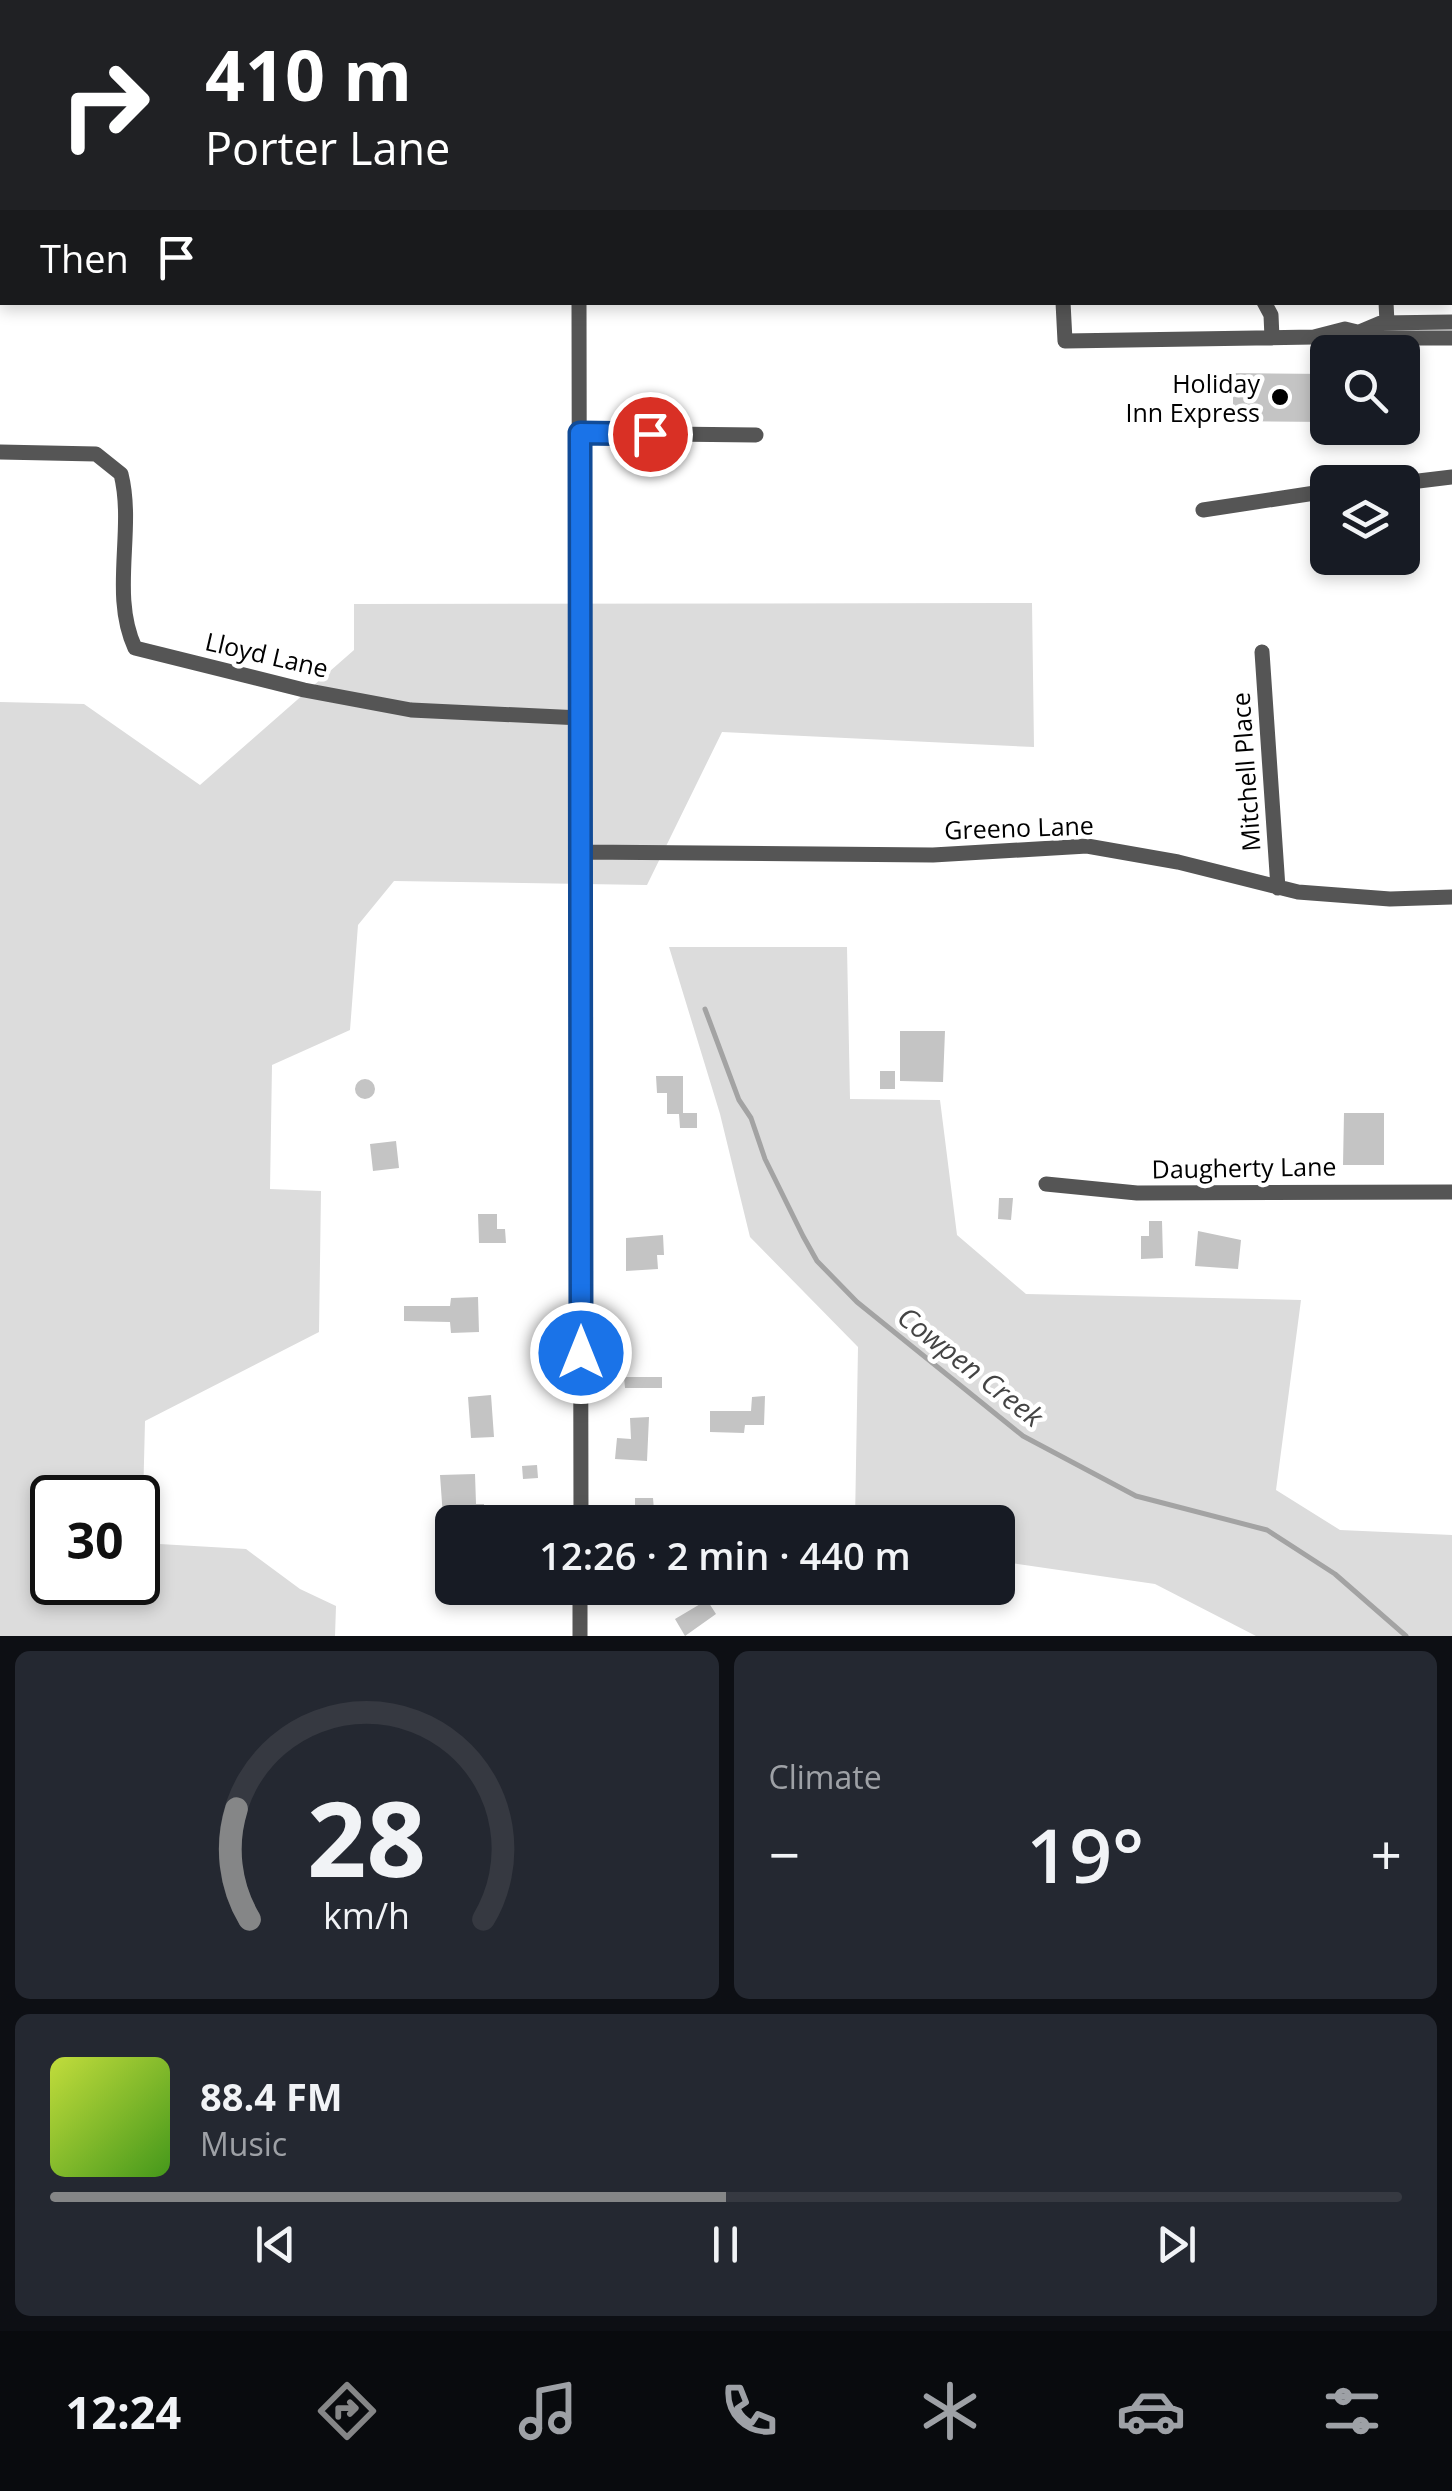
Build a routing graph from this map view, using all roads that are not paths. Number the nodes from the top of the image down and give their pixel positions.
1 (580, 305) edge
2 (1063, 305) edge
3 (1266, 305) edge
4 (1386, 305) edge
5 (1387, 322) junction
6 (1452, 322) edge
7 (1362, 331) junction
8 (1272, 338) junction
9 (1452, 338) edge
10 (580, 433) junction
11 (756, 435) dead end
12 (0, 452) edge
13 (1452, 477) edge
14 (1420, 481) edge
15 (1310, 494) edge
16 (1203, 510) dead end
17 (1262, 652) dead end
18 (582, 718) junction
19 (582, 852) junction
20 (1278, 888) junction
21 (1452, 897) edge
22 (1046, 1184) dead end
23 (1447, 1192) edge
24 (580, 1505) edge
25 (580, 1605) edge
26 (580, 1636) edge

1 - 10 street
2 - 8 street
3 - 8 street
4 - 5 street
5 - 6 street
5 - 7 street
7 - 8 street
7 - 9 street
10 - 11 street
10 - 18 street
12 - 18 street, Lloyd Lane
13 - 14 street
15 - 16 street
17 - 20 street, Mitchell Place
18 - 19 street
19 - 20 street, Greeno Lane
19 - 24 street
20 - 21 street, Greeno Lane
22 - 23 street, Daugherty Lane
25 - 26 street

